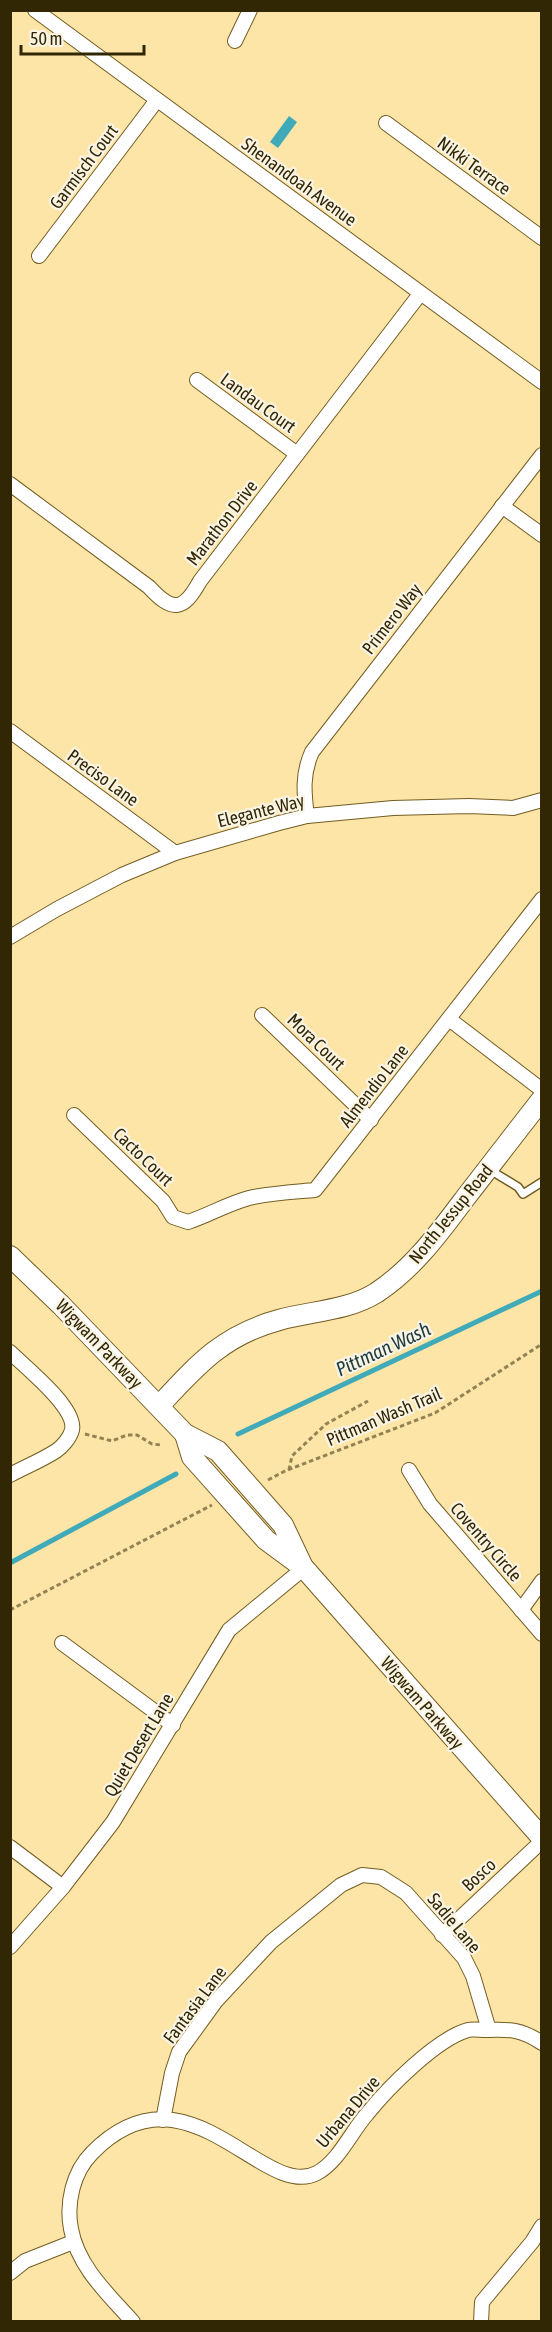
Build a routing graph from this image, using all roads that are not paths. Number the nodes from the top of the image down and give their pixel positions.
1 (35, 10) edge
2 (250, 10) edge
3 (235, 41) dead end
4 (157, 100) junction
5 (386, 123) dead end
6 (542, 238) edge
7 (39, 256) dead end
8 (420, 294) junction
9 (197, 380) dead end
10 (542, 382) edge
11 (297, 454) junction
12 (542, 455) edge
13 (10, 484) edge
14 (502, 506) junction
15 (542, 535) edge
16 (10, 731) edge
17 (542, 800) edge
18 (307, 816) junction
19 (175, 853) junction
20 (542, 899) edge
21 (10, 937) edge
22 (262, 1015) dead end
23 (449, 1019) junction
24 (542, 1090) edge
25 (542, 1099) edge
26 (74, 1115) dead end
27 (371, 1120) junction
28 (488, 1168) junction
29 (542, 1182) edge
30 (188, 1222) joint
31 (10, 1256) edge
32 (10, 1352) edge
33 (159, 1406) junction
34 (409, 1470) dead end
35 (10, 1474) edge
36 (304, 1568) junction
37 (542, 1581) edge
38 (520, 1610) junction
39 (542, 1634) edge
40 (63, 1643) dead end
41 (173, 1725) junction
42 (542, 1839) edge
43 (10, 1847) edge
44 (371, 1875) joint
45 (63, 1887) junction
46 (442, 1935) junction
47 (10, 1947) edge
48 (489, 2030) junction
49 (542, 2043) edge
50 (163, 2120) junction
51 (542, 2226) edge
52 (73, 2242) junction
53 (10, 2273) edge
54 (133, 2322) edge
55 (481, 2322) edge

1 - 4 street, Shenandoah Avenue
2 - 3 street
4 - 7 street, Garmisch Court
4 - 8 street, Shenandoah Avenue
5 - 6 street, Nikki Terrace
8 - 10 street, Shenandoah Avenue
8 - 11 street, Marathon Drive
9 - 11 street, Landau Court
11 - 13 street, Marathon Drive
12 - 14 street, Primero Way
14 - 15 street
14 - 18 street, Primero Way
16 - 19 street, Preciso Lane
17 - 18 street, Elegante Way
18 - 19 street, Elegante Way
19 - 21 street, Elegante Way
20 - 23 street, Almendio Lane
22 - 27 street, Mora Court
23 - 24 street
23 - 27 street, Almendio Lane
25 - 28 main road, North Jessup Road
26 - 30 street, Cacto Court
27 - 30 street, Almendio Lane
28 - 29 lane
28 - 33 main road, North Jessup Road
31 - 33 main road, Wigwam Parkway
32 - 35 street
33 - 36 main road, Wigwam Parkway
34 - 38 street, Coventry Circle
36 - 41 street, Quiet Desert Lane
36 - 42 main road, Wigwam Parkway
37 - 38 street
38 - 39 street, Coventry Circle
40 - 41 street
41 - 45 street, Quiet Desert Lane
42 - 46 street, Bosco
43 - 45 street
44 - 46 street, Sadie Lane
44 - 50 street, Fantasia Lane
45 - 47 street, Quiet Desert Lane
46 - 48 street, Sadie Lane
48 - 49 street
48 - 50 street, Urbana Drive
50 - 52 street
51 - 55 street
52 - 53 street
52 - 54 street

